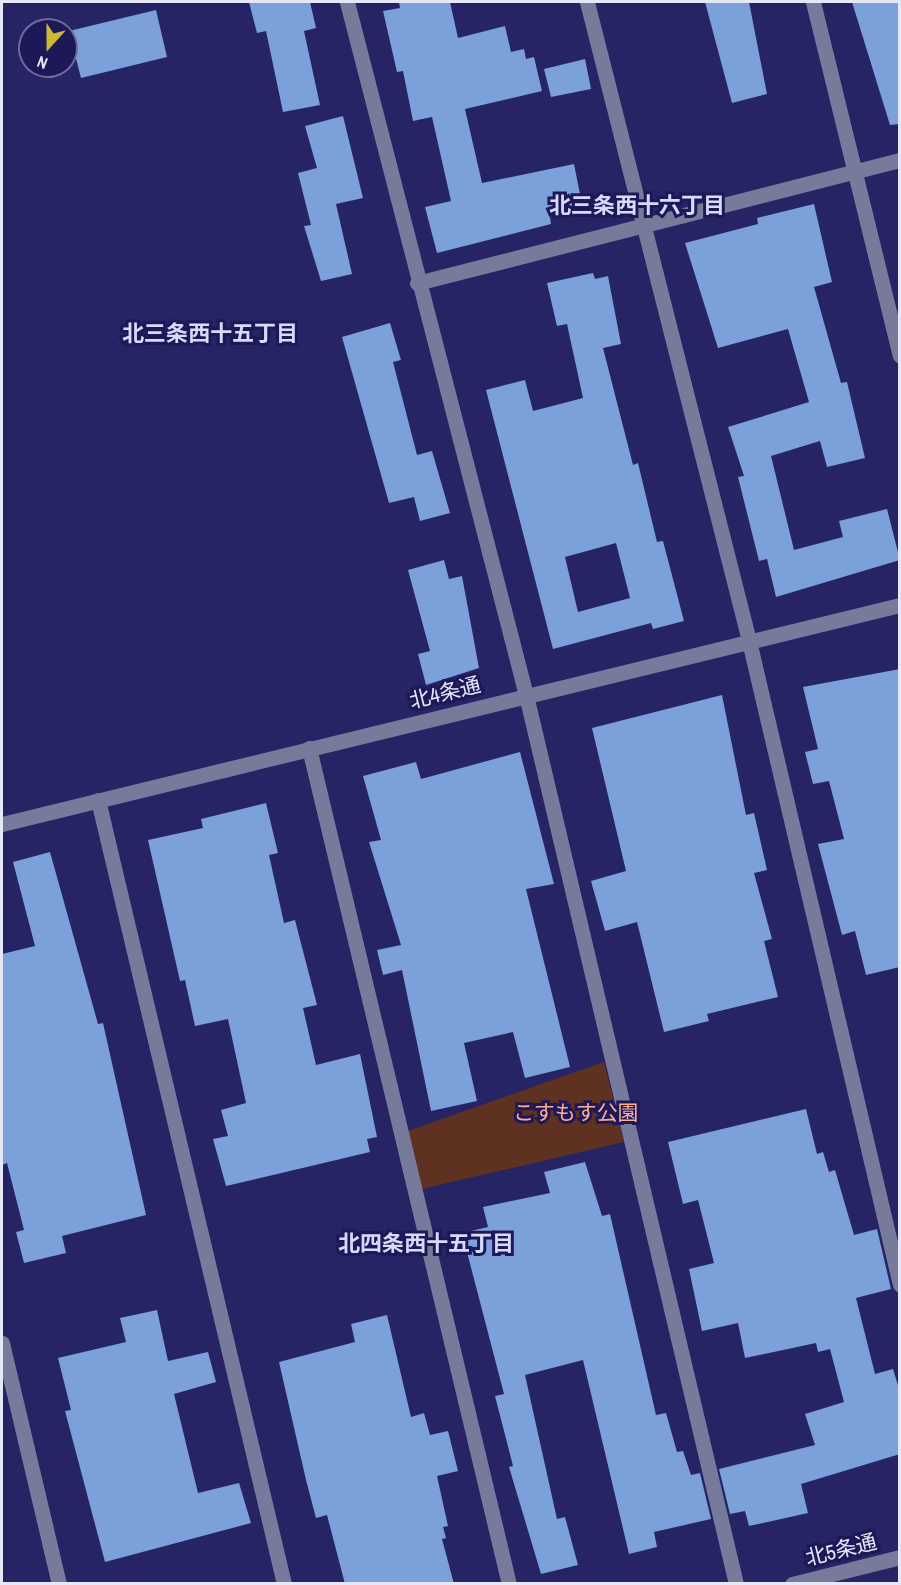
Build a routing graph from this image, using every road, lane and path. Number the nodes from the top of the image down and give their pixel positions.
1 (347, 2) edge
2 (587, 2) edge
3 (813, 2) edge
4 (900, 160) edge
5 (854, 171) junction
6 (645, 228) junction
7 (417, 283) junction
8 (900, 355) edge
9 (900, 605) edge
10 (749, 641) junction
11 (526, 695) junction
12 (309, 748) junction
13 (98, 800) junction
14 (2, 824) edge
15 (900, 1285) edge
16 (2, 1343) edge
17 (900, 1557) edge
18 (59, 1584) edge
19 (284, 1584) edge
20 (509, 1584) edge
21 (736, 1584) edge
22 (792, 1584) edge

1 - 7 street
2 - 6 street
3 - 5 street
4 - 5 street
5 - 6 street
5 - 8 street
6 - 7 street
6 - 10 street
7 - 11 street
9 - 10 street, 北4条通
10 - 11 street, 北4条通
10 - 15 street
11 - 12 street, 北4条通
11 - 21 street
12 - 13 street, 北4条通
12 - 20 street
13 - 14 street, 北4条通
13 - 19 street
16 - 18 street
17 - 22 street, 北5条通

